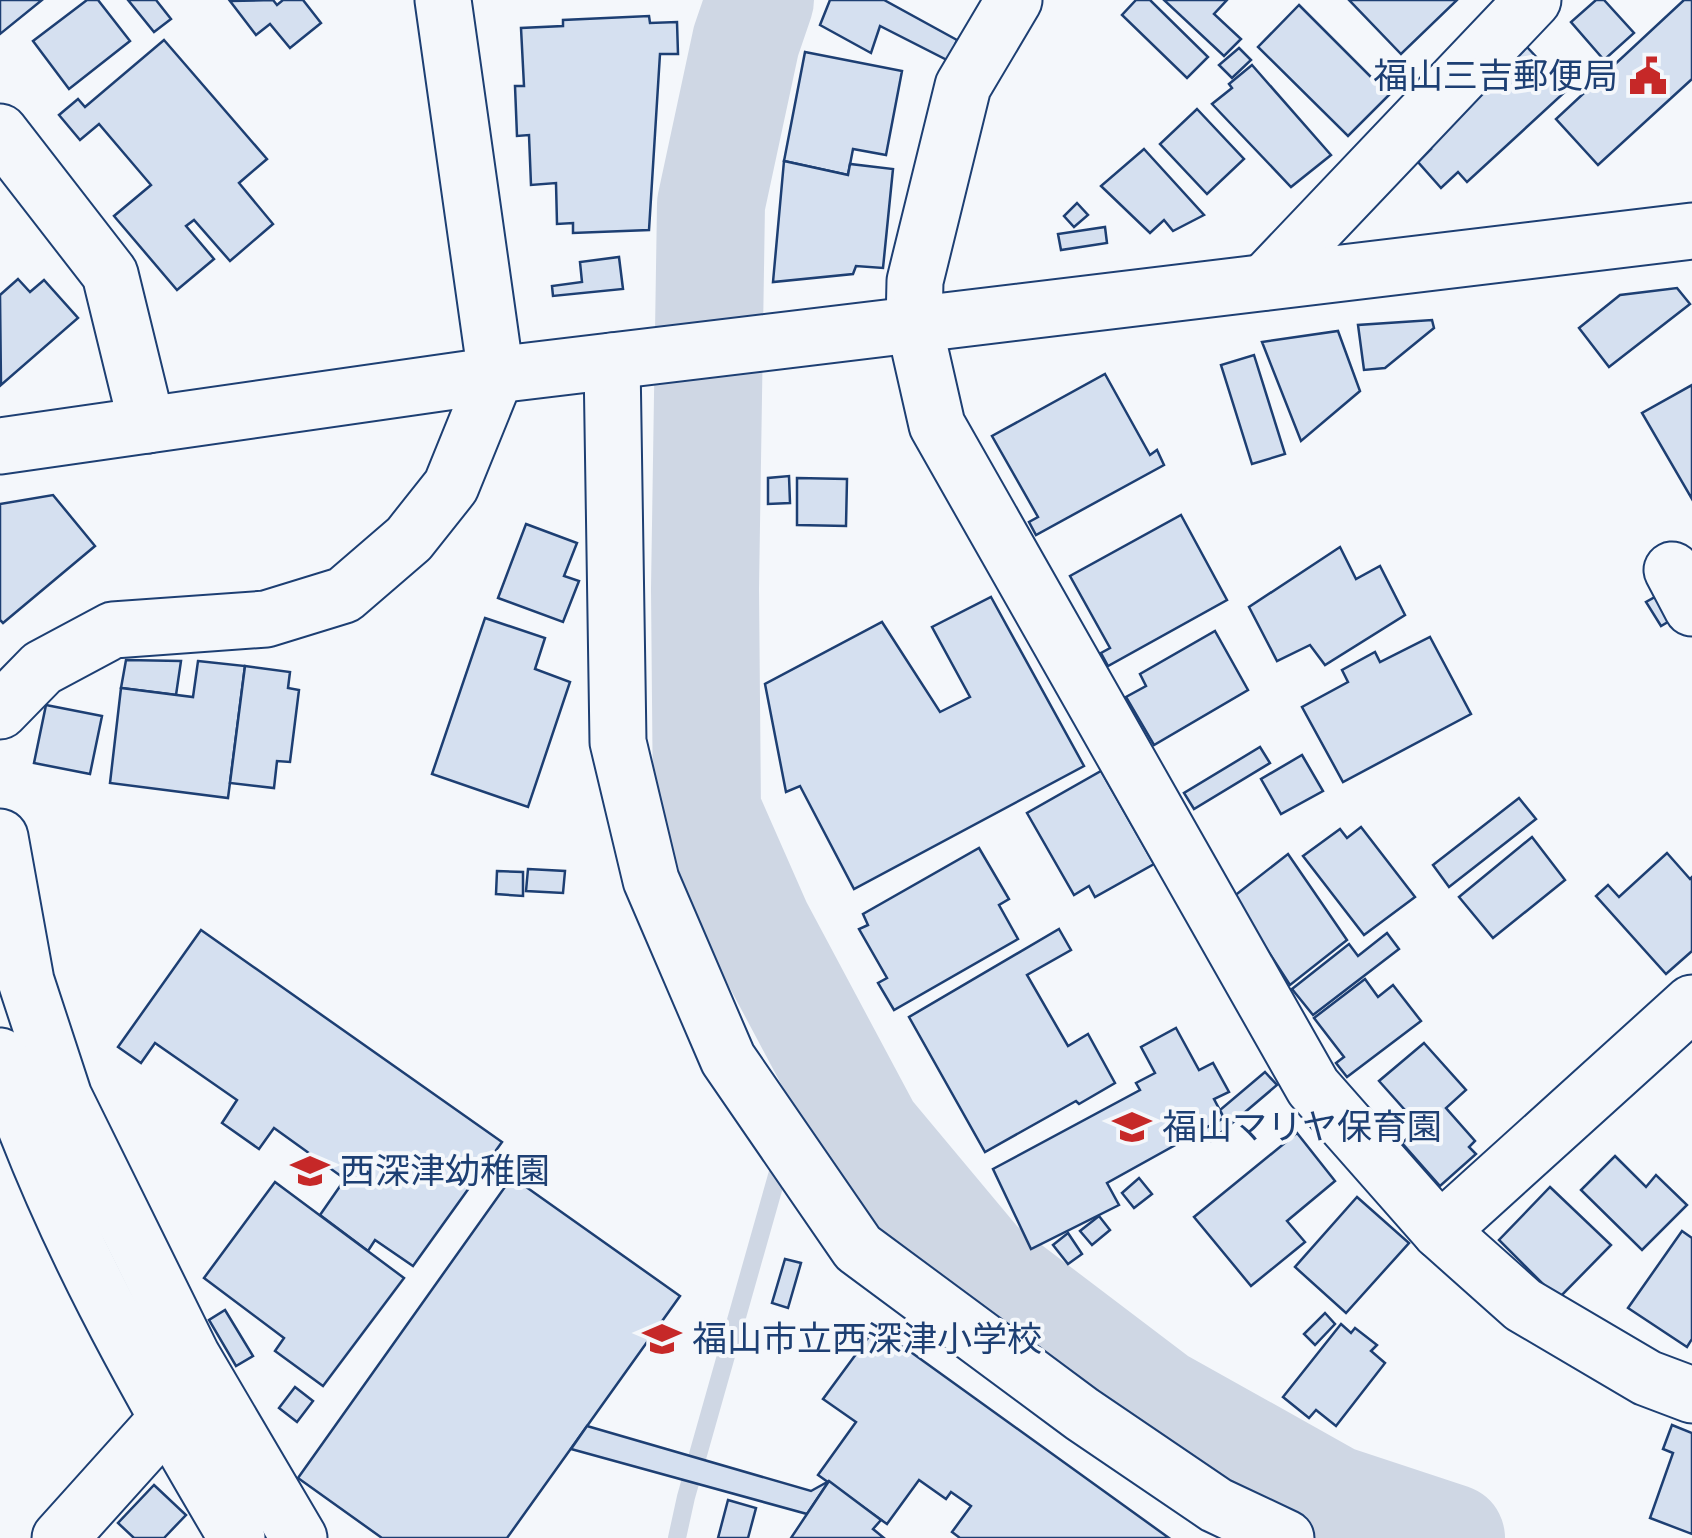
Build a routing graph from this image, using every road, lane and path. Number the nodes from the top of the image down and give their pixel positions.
1 (443, 0) edge
2 (1014, 0) edge
3 (1534, 0) edge
4 (0, 132) edge
5 (1692, 230) edge
6 (1265, 282) junction
7 (914, 324) junction
8 (626, 359) junction
9 (496, 375) junction
10 (147, 425) junction
11 (0, 446) edge
12 (0, 710) edge
13 (0, 837) edge
14 (1692, 1003) edge
15 (0, 1056) edge
16 (1440, 1231) junction
17 (1692, 1395) edge
18 (167, 1420) junction
19 (60, 1538) edge
20 (238, 1538) edge
21 (299, 1538) edge
22 (1286, 1538) edge

1 - 9 street
2 - 7 street
3 - 6 street
4 - 10 street
5 - 6 street
6 - 7 street
7 - 8 street
7 - 16 street
8 - 9 street
8 - 22 street
9 - 10 street
9 - 12 street
10 - 11 street
13 - 21 street
14 - 16 street
15 - 18 street
16 - 17 street
18 - 19 street
18 - 20 street

